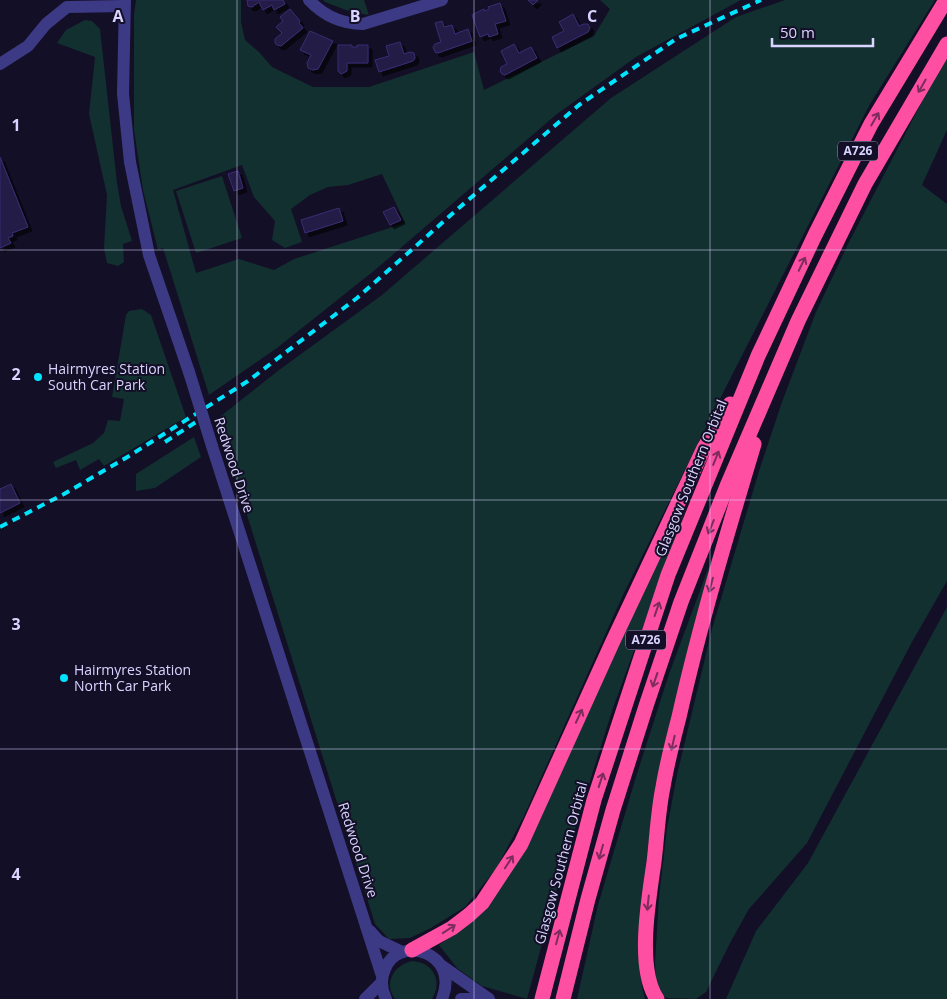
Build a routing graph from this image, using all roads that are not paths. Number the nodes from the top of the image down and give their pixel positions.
1 (309, 0) edge
2 (442, 0) edge
3 (946, 0) edge
4 (125, 3) edge
5 (65, 4) edge
6 (947, 44) edge
7 (0, 64) edge
8 (758, 356) junction
9 (777, 371) junction
10 (368, 929) junction
11 (407, 951) junction
12 (442, 966) junction
13 (382, 979) junction
14 (564, 993) edge
15 (365, 999) edge
16 (386, 999) edge
17 (442, 999) edge
18 (461, 999) edge
19 (485, 999) edge
20 (489, 999) edge
21 (542, 999) edge
22 (657, 999) edge

1 - 2 street
8 -> 3 highway, Glasgow Southern Orbital / A726
4 - 5 street
4 - 10 street, Redwood Drive, bridge
5 - 7 street
6 -> 9 highway, A726
11 -> 8 highway, A726
21 -> 8 highway, Glasgow Southern Orbital / A726
9 -> 14 highway, A726
9 -> 22 highway, A726
10 - 11 street
10 - 13 street, Redwood Drive
11 - 12 street
11 - 13 street
12 - 17 street
12 - 20 street
13 - 15 street
13 - 16 street, Redwood Drive
18 - 19 street

